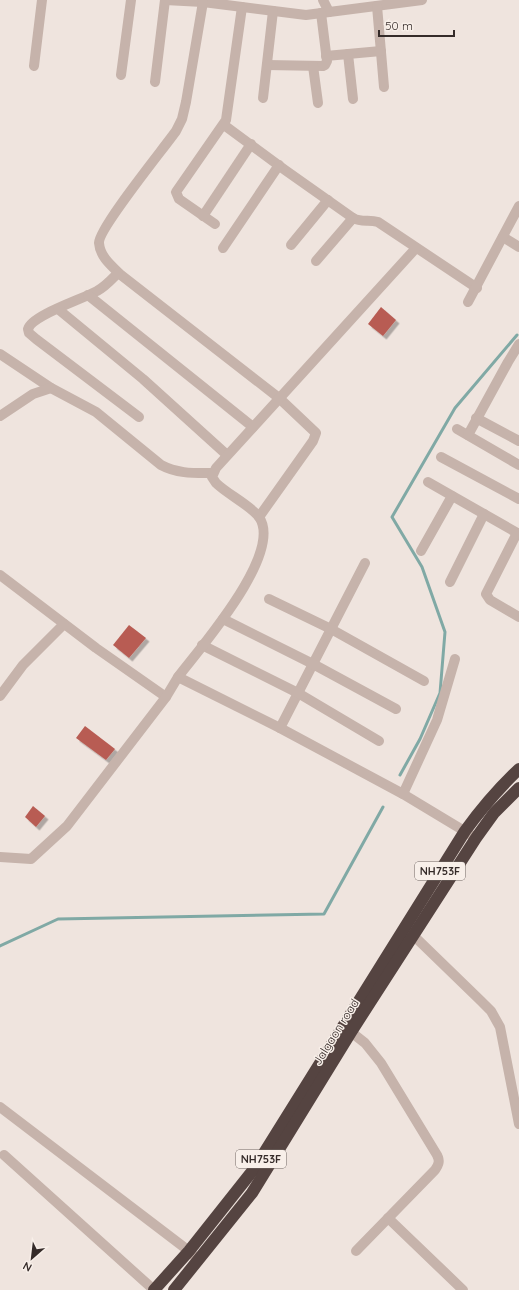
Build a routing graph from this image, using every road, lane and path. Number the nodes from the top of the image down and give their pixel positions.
1 (42, 0) edge
2 (131, 0) edge
3 (165, 0) edge
4 (323, 0) edge
5 (422, 0) edge
6 (203, 2) junction
7 (377, 6) junction
8 (242, 7) junction
9 (273, 11) junction
10 (325, 12) junction
11 (381, 51) junction
12 (348, 54) junction
13 (326, 56) junction
14 (267, 65) junction
15 (34, 66) dead end
16 (313, 66) junction
17 (121, 75) dead end
18 (155, 82) dead end
19 (384, 87) dead end
20 (263, 98) dead end
21 (353, 99) dead end
22 (318, 103) dead end
23 (224, 125) junction
24 (252, 144) junction
25 (279, 165) junction
26 (328, 200) junction
27 (519, 208) edge
28 (203, 216) junction
29 (354, 218) junction
30 (215, 224) dead end
31 (503, 237) junction
32 (291, 245) dead end
33 (519, 246) edge
34 (223, 248) dead end
35 (416, 248) junction
36 (316, 261) dead end
37 (118, 273) junction
38 (477, 288) junction
39 (88, 295) junction
40 (468, 302) dead end
41 (58, 309) junction
42 (519, 344) edge
43 (0, 354) edge
44 (51, 388) junction
45 (279, 398) junction
46 (0, 416) edge
47 (139, 417) dead end
48 (476, 418) junction
49 (253, 427) junction
50 (457, 429) dead end
51 (468, 435) junction
52 (519, 440) edge
53 (227, 456) junction
54 (441, 457) dead end
55 (519, 465) edge
56 (213, 473) junction
57 (428, 482) dead end
58 (452, 496) junction
59 (519, 499) edge
60 (484, 514) junction
61 (259, 516) junction
62 (518, 534) edge
63 (421, 551) dead end
64 (365, 563) dead end
65 (0, 576) edge
66 (450, 582) dead end
67 (269, 599) dead end
68 (519, 617) edge
69 (223, 619) junction
70 (64, 624) junction
71 (331, 630) junction
72 (202, 645) junction
73 (455, 659) dead end
74 (313, 664) junction
75 (178, 677) junction
76 (424, 681) dead end
77 (298, 693) junction
78 (0, 696) edge
79 (166, 697) junction
80 (396, 708) dead end
81 (280, 728) junction
82 (379, 741) dead end
83 (519, 769) edge
84 (510, 778) junction
85 (519, 788) edge
86 (403, 794) junction
87 (465, 831) junction
88 (476, 838) junction
89 (0, 857) edge
90 (404, 929) junction
91 (414, 936) junction
92 (377, 984) junction
93 (355, 1018) junction
94 (352, 1032) junction
95 (0, 1107) edge
96 (519, 1124) edge
97 (273, 1150) junction
98 (4, 1155) dead end
99 (388, 1218) junction
100 (356, 1251) dead end
101 (189, 1252) junction
102 (198, 1260) junction
103 (154, 1290) edge
104 (174, 1290) edge
105 (463, 1290) edge

1 - 15 street
2 - 17 street
3 - 6 street
3 - 18 street
4 - 10 street
5 - 7 street
6 - 8 street
6 - 37 street
7 - 10 street
7 - 11 street
8 - 9 street
8 - 23 street
9 - 10 street
9 - 14 street
10 - 13 street
11 - 12 street
11 - 19 street
12 - 13 street
12 - 21 street
13 - 16 street
14 - 16 street
14 - 20 street
16 - 22 street
23 - 24 street
23 - 28 street
24 - 25 street
24 - 28 street
25 - 26 street
25 - 34 street
26 - 29 street
26 - 32 street
27 - 31 street
28 - 30 street
29 - 35 street
29 - 36 street
31 - 33 street
31 - 38 street
35 - 38 street
35 - 45 street
37 - 39 street
37 - 45 street
38 - 40 street
39 - 41 street
39 - 49 street
41 - 47 street
41 - 53 street
42 - 48 street
43 - 44 street
44 - 46 street
44 - 56 street
45 - 49 street
45 - 61 street
48 - 51 street
48 - 52 street
49 - 53 street
50 - 51 street
51 - 55 street
53 - 56 street
54 - 59 street
56 - 61 street
57 - 58 street
58 - 60 street
58 - 63 street
60 - 62 street
60 - 66 street
61 - 69 street
62 - 68 street
64 - 71 street
65 - 70 street
67 - 71 street
69 - 72 street
69 - 74 street
70 - 78 street
70 - 79 street
71 - 74 street
71 - 76 street
72 - 75 street
72 - 77 street
73 - 86 street
74 - 77 street
74 - 80 street
75 - 79 street
75 - 81 street
77 - 81 street
77 - 82 street
79 - 89 street
81 - 86 street
83 - 84 highway, NH753F
84 - 85 street
84 - 87 highway, NH753F
85 - 88 highway, Jalgaon road / NH753F
86 - 87 street
87 - 88 street
87 - 90 highway, NH753F
88 - 91 highway, Jalgaon road / NH753F
90 - 91 street
90 - 92 highway, NH753F
91 - 92 highway, Jalgaon road / NH753F
91 - 96 street
92 - 93 highway, Jalgaon road / NH753F
93 - 94 highway, Jalgaon road / NH753F
93 - 97 highway, NH753F
94 - 97 highway, Jalgaon road / NH753F
94 - 99 street
95 - 101 street
97 - 101 highway, NH753F
97 - 102 highway, Jalgaon road / NH753F
98 - 103 street
99 - 100 street
99 - 105 street
101 - 102 street
101 - 103 highway, NH753F
102 - 104 highway, Jalgaon road / NH753F

